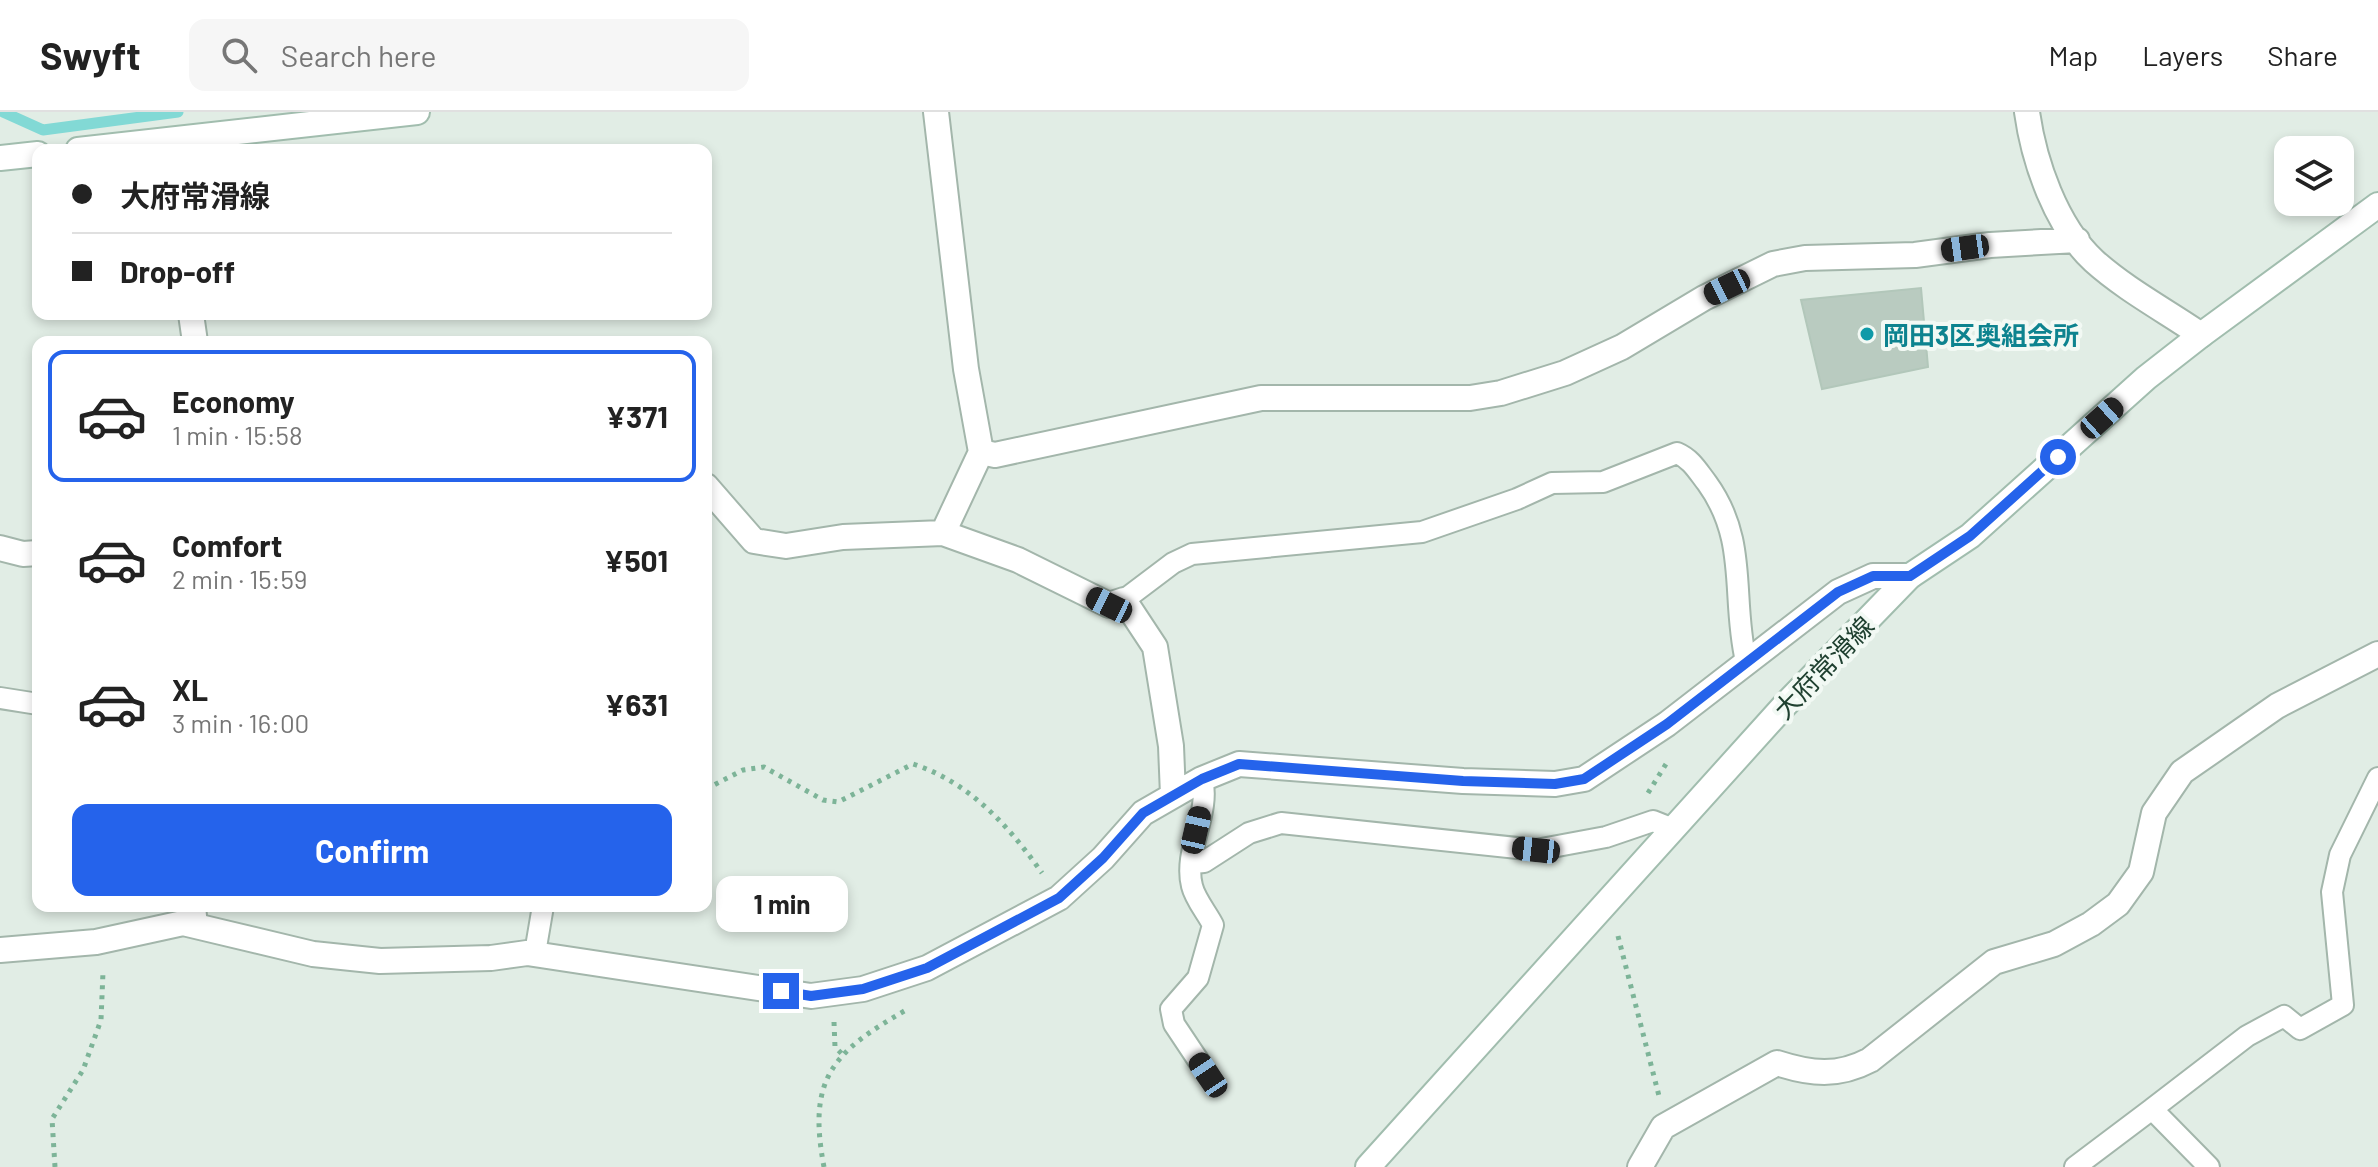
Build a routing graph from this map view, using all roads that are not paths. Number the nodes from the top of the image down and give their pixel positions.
1 (417, 112) edge
2 (936, 112) edge
3 (2027, 112) edge
4 (175, 144) edge
5 (32, 155) edge
6 (0, 158) edge
7 (2378, 205) edge
8 (2077, 240) junction
9 (2201, 335) junction
10 (981, 452) junction
11 (712, 493) edge
12 (943, 533) junction
13 (0, 548) edge
14 (32, 553) edge
15 (1910, 576) junction
16 (1124, 600) junction
17 (2378, 654) edge
18 (1746, 661) junction
19 (0, 698) edge
20 (32, 703) edge
21 (2378, 778) edge
22 (1202, 779) junction
23 (1173, 795) junction
24 (1673, 829) junction
25 (1193, 863) junction
26 (542, 912) edge
27 (196, 916) edge
28 (0, 950) edge
29 (535, 953) junction
30 (1208, 1075) dead end
31 (2152, 1109) junction
32 (1368, 1167) edge
33 (1640, 1167) edge
34 (2075, 1167) edge
35 (2209, 1167) edge

1 - 4 street
2 - 10 street
3 - 8 street
5 - 6 street
7 - 9 street, 大府常滑線
8 - 9 street
8 - 10 street
9 - 15 street, 大府常滑線
10 - 12 street
11 - 12 street
12 - 16 street
13 - 14 street
15 - 18 street
15 - 24 street, 大府常滑線
16 - 18 lane
16 - 23 street
17 - 33 street
18 - 22 street
19 - 20 lane
21 - 31 lane
22 - 23 street
22 - 25 lane
23 - 29 street
24 - 25 lane
24 - 32 street, 大府常滑線
25 - 30 lane
26 - 29 lane
27 - 28 street
27 - 29 street
31 - 34 lane
31 - 35 lane

